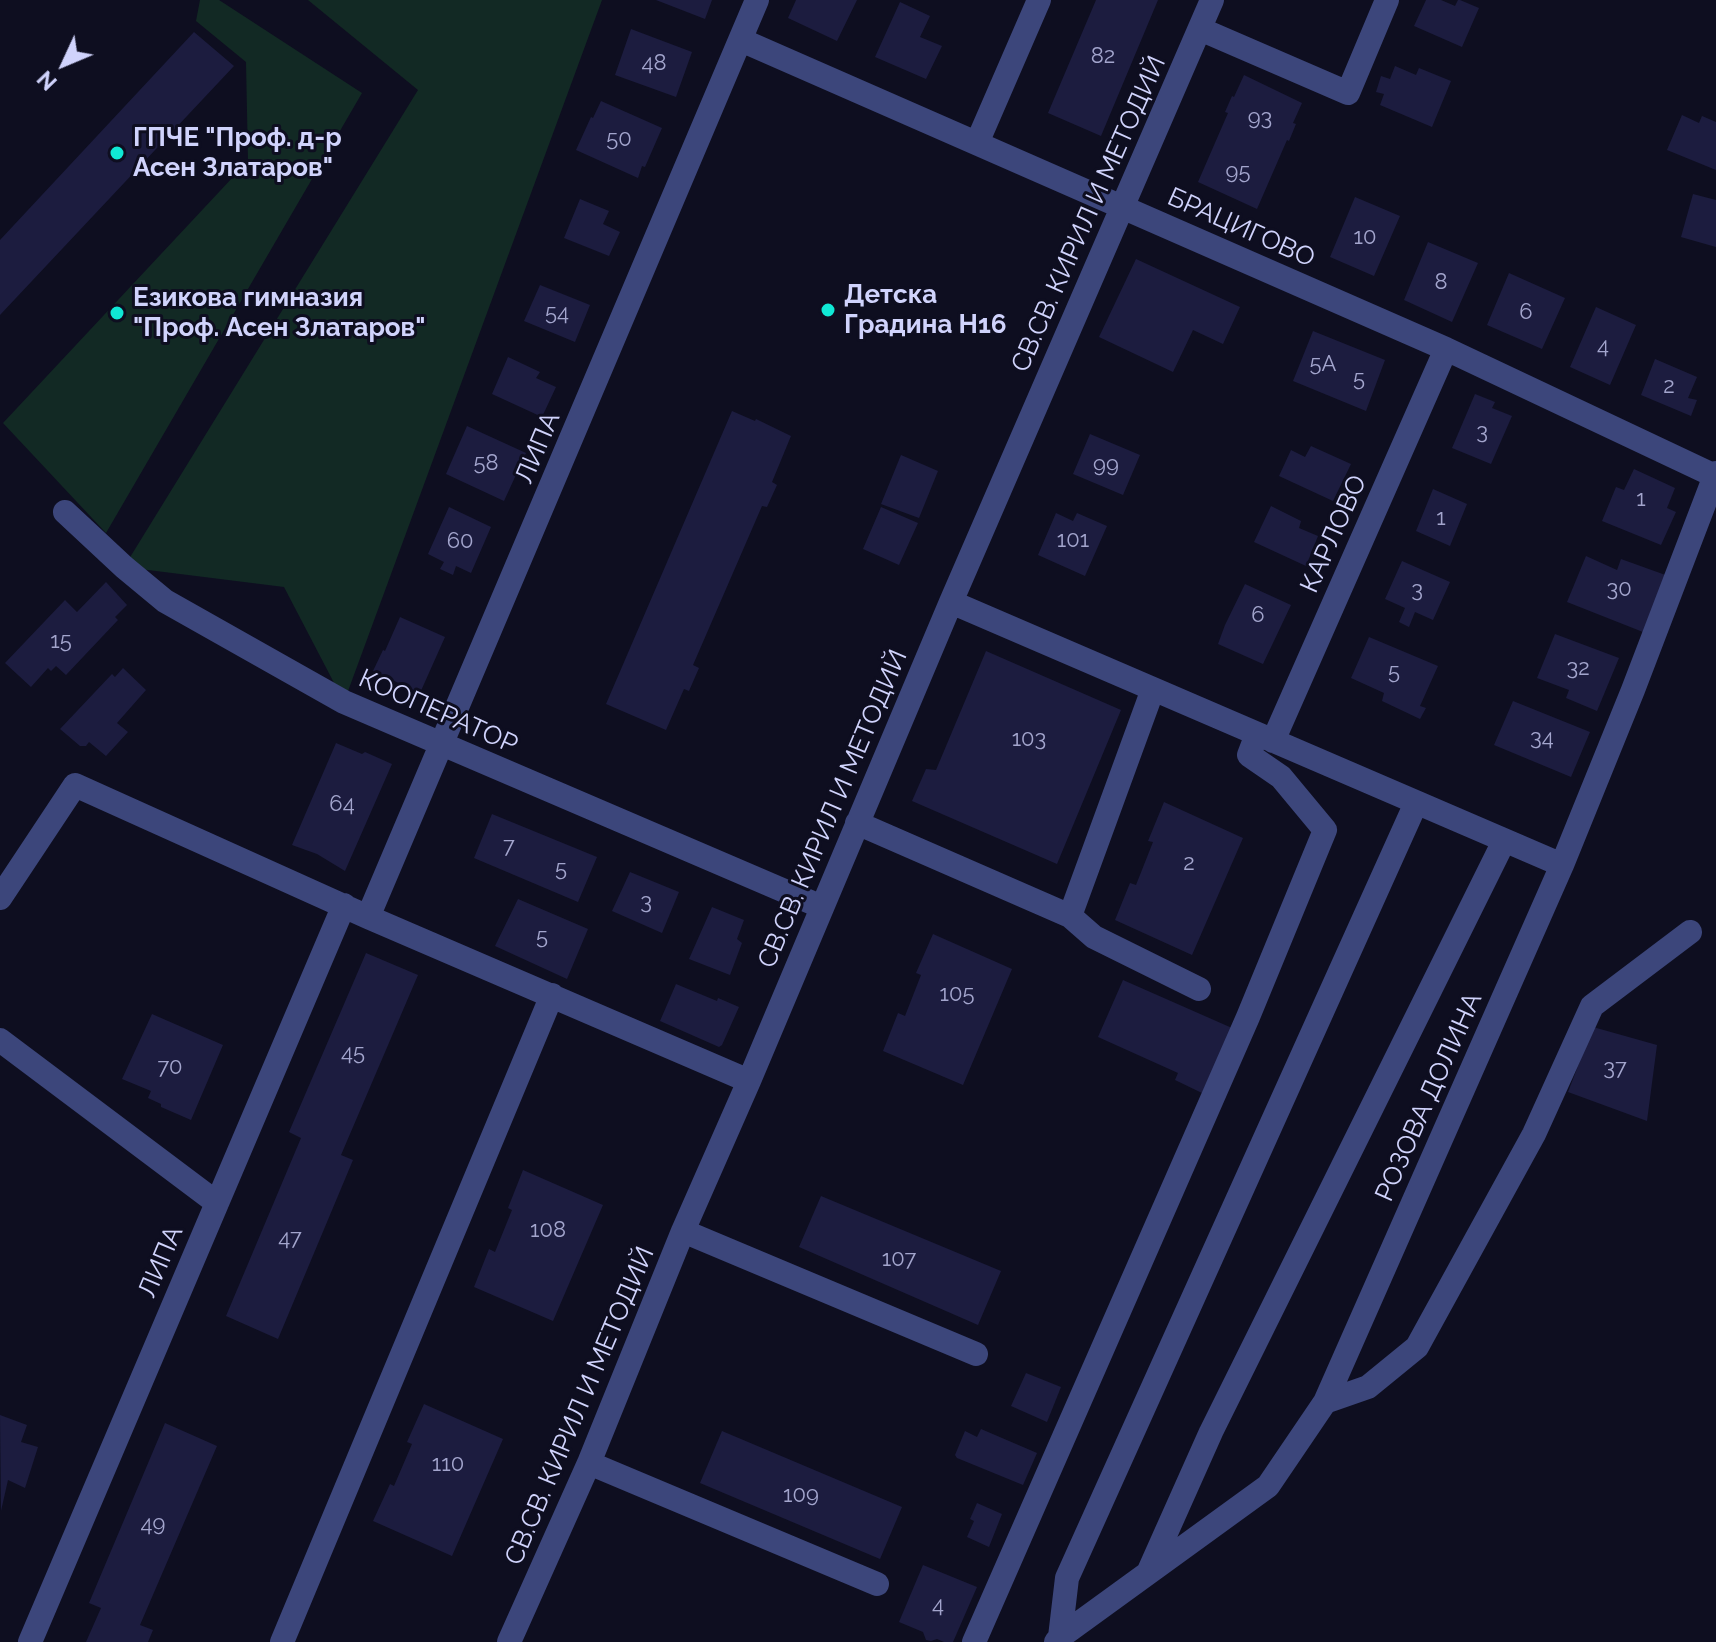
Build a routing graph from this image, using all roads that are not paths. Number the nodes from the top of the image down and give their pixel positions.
1 (757, 0) edge
2 (1039, 0) edge
3 (1212, 0) edge
4 (1387, 0) edge
5 (1200, 29) junction
6 (741, 40) junction
7 (977, 143) junction
8 (1121, 207) junction
9 (1446, 349) junction
10 (1715, 475) edge
11 (65, 512) dead end
12 (951, 602) junction
13 (1153, 689) junction
14 (1265, 738) junction
15 (442, 746) junction
16 (1416, 803) junction
17 (857, 823) junction
18 (1504, 841) junction
19 (1562, 865) junction
20 (0, 898) edge
21 (344, 905) junction
22 (822, 907) junction
23 (1070, 916) junction
24 (368, 917) junction
25 (1690, 932) dead end
26 (1199, 989) dead end
27 (552, 995) junction
28 (0, 1040) edge
29 (749, 1081) junction
30 (217, 1203) junction
31 (683, 1231) junction
32 (976, 1354) dead end
33 (1325, 1402) junction
34 (589, 1463) junction
35 (1148, 1573) junction
36 (877, 1584) dead end
37 (1058, 1640) edge
38 (30, 1642) edge
39 (282, 1642) edge
40 (509, 1642) edge
41 (974, 1642) edge

1 - 6 street, ЛИПА
2 - 7 street
3 - 5 street, СВ.СВ. КИРИЛ И МЕТОДИЙ
4 - 5 street
5 - 8 street, СВ.СВ. КИРИЛ И МЕТОДИЙ
6 - 7 street, БРАЦИГОВО
6 - 15 street, ЛИПА
7 - 8 street, БРАЦИГОВО
8 - 9 street, БРАЦИГОВО
8 - 12 street, СВ.СВ. КИРИЛ И МЕТОДИЙ
9 - 10 street, БРАЦИГОВО
9 - 14 street, КАРЛОВО
10 - 19 street, РОЗОВА ДОЛИНА
11 - 15 street, КООПЕРАТОР
12 - 13 street
12 - 17 street, СВ.СВ. КИРИЛ И МЕТОДИЙ
13 - 14 street
13 - 23 street
14 - 16 street
14 - 41 street
15 - 22 street, КООПЕРАТОР
15 - 24 street, ЛИПА
16 - 18 street
16 - 37 street
17 - 22 street, СВ.СВ. КИРИЛ И МЕТОДИЙ
17 - 23 street
18 - 19 street
18 - 35 street
19 - 33 street, РОЗОВА ДОЛИНА
20 - 21 street
21 - 24 street
21 - 30 street, ЛИПА
22 - 29 street, СВ.СВ. КИРИЛ И МЕТОДИЙ
23 - 26 street
24 - 27 street
25 - 33 street
27 - 29 street
27 - 39 street
28 - 30 street
29 - 31 street, СВ.СВ. КИРИЛ И МЕТОДИЙ
30 - 38 street, ЛИПА
31 - 32 street
31 - 34 street, СВ.СВ. КИРИЛ И МЕТОДИЙ
33 - 35 street, РОЗОВА ДОЛИНА
34 - 36 street
34 - 40 street, СВ.СВ. КИРИЛ И МЕТОДИЙ
35 - 37 street, РОЗОВА ДОЛИНА

